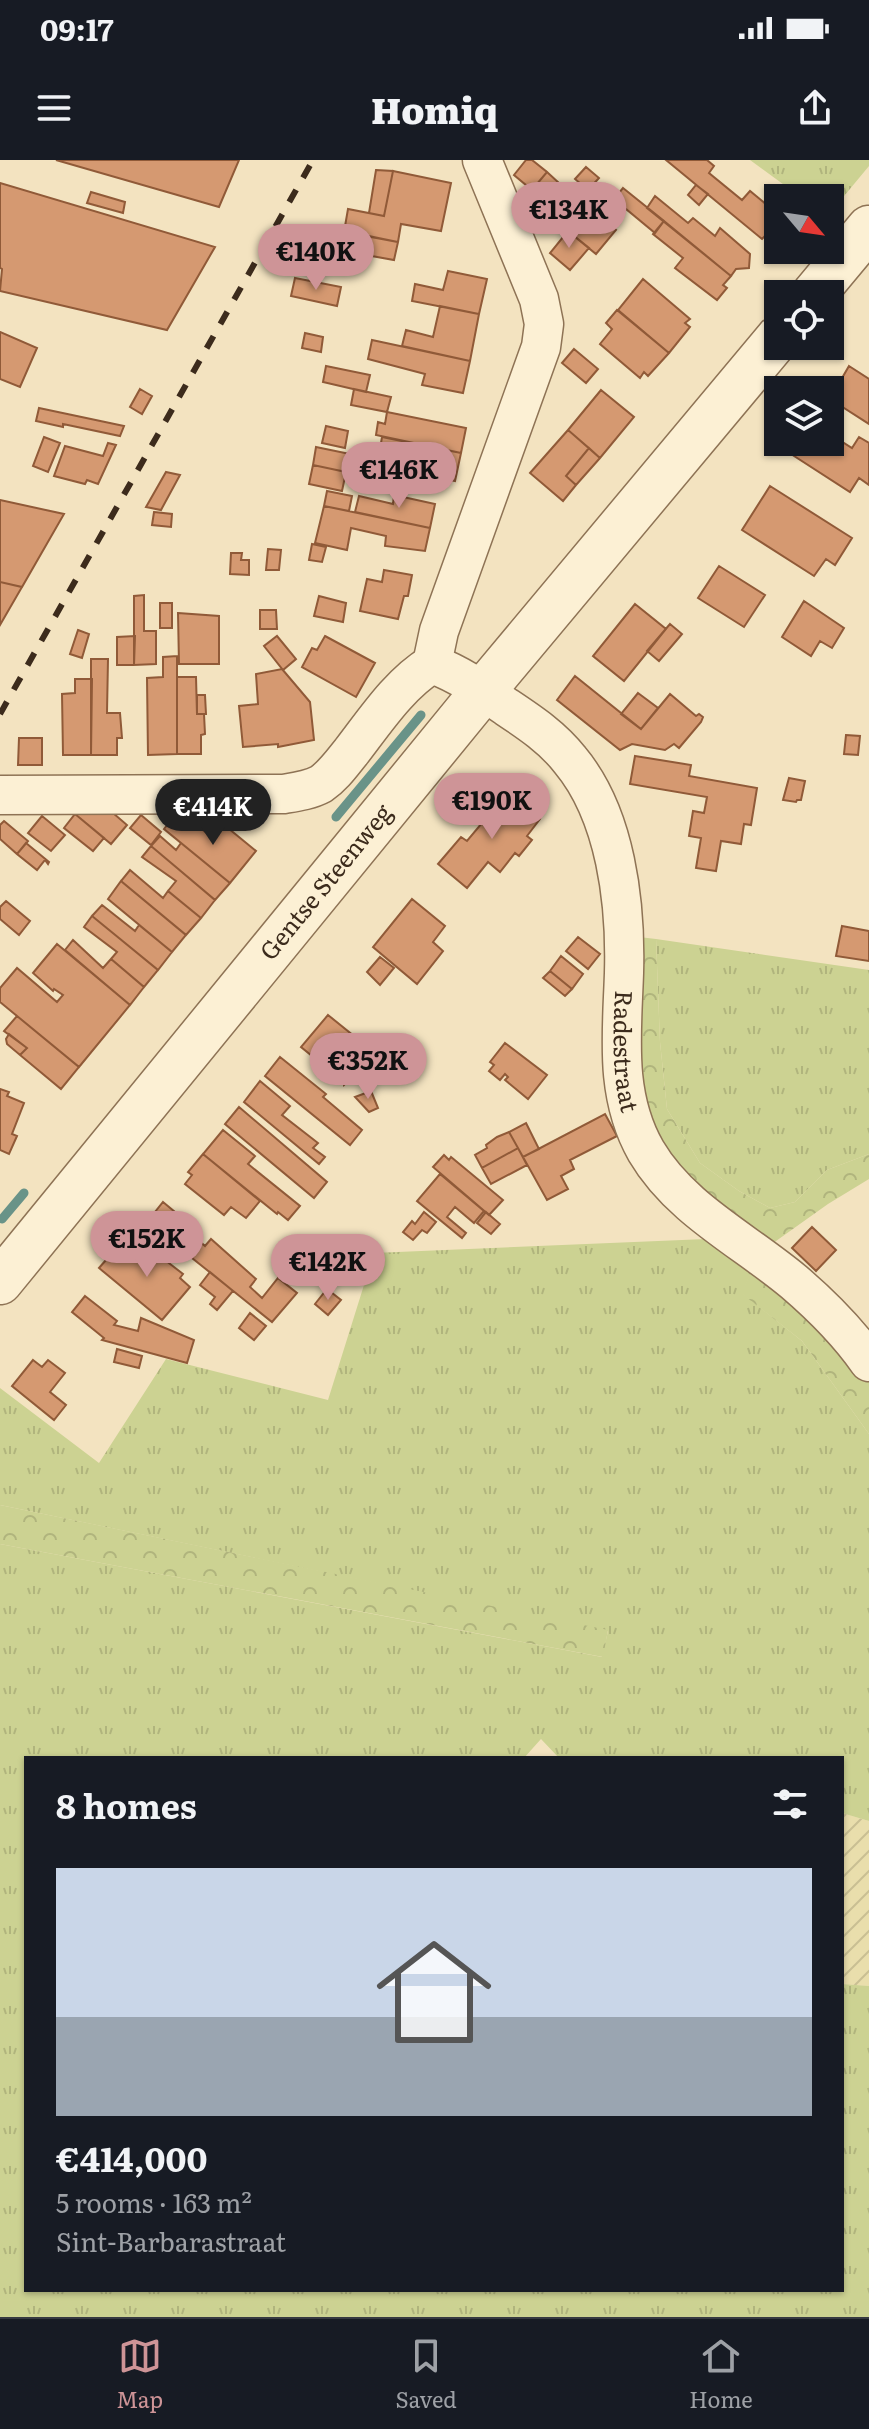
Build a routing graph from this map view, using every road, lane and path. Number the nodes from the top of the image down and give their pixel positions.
1 (482, 160) edge
2 (868, 230) edge
3 (826, 280) edge
4 (764, 355) edge
5 (432, 664) junction
6 (483, 691) junction
7 (0, 795) edge
8 (0, 1282) edge
9 (869, 1362) edge

1 - 5 street
2 - 3 street
4 - 6 street, Gentse Steenweg
5 - 6 street, Radestraat
5 - 7 street
6 - 8 street, Gentse Steenweg
6 - 9 street, Radestraat

